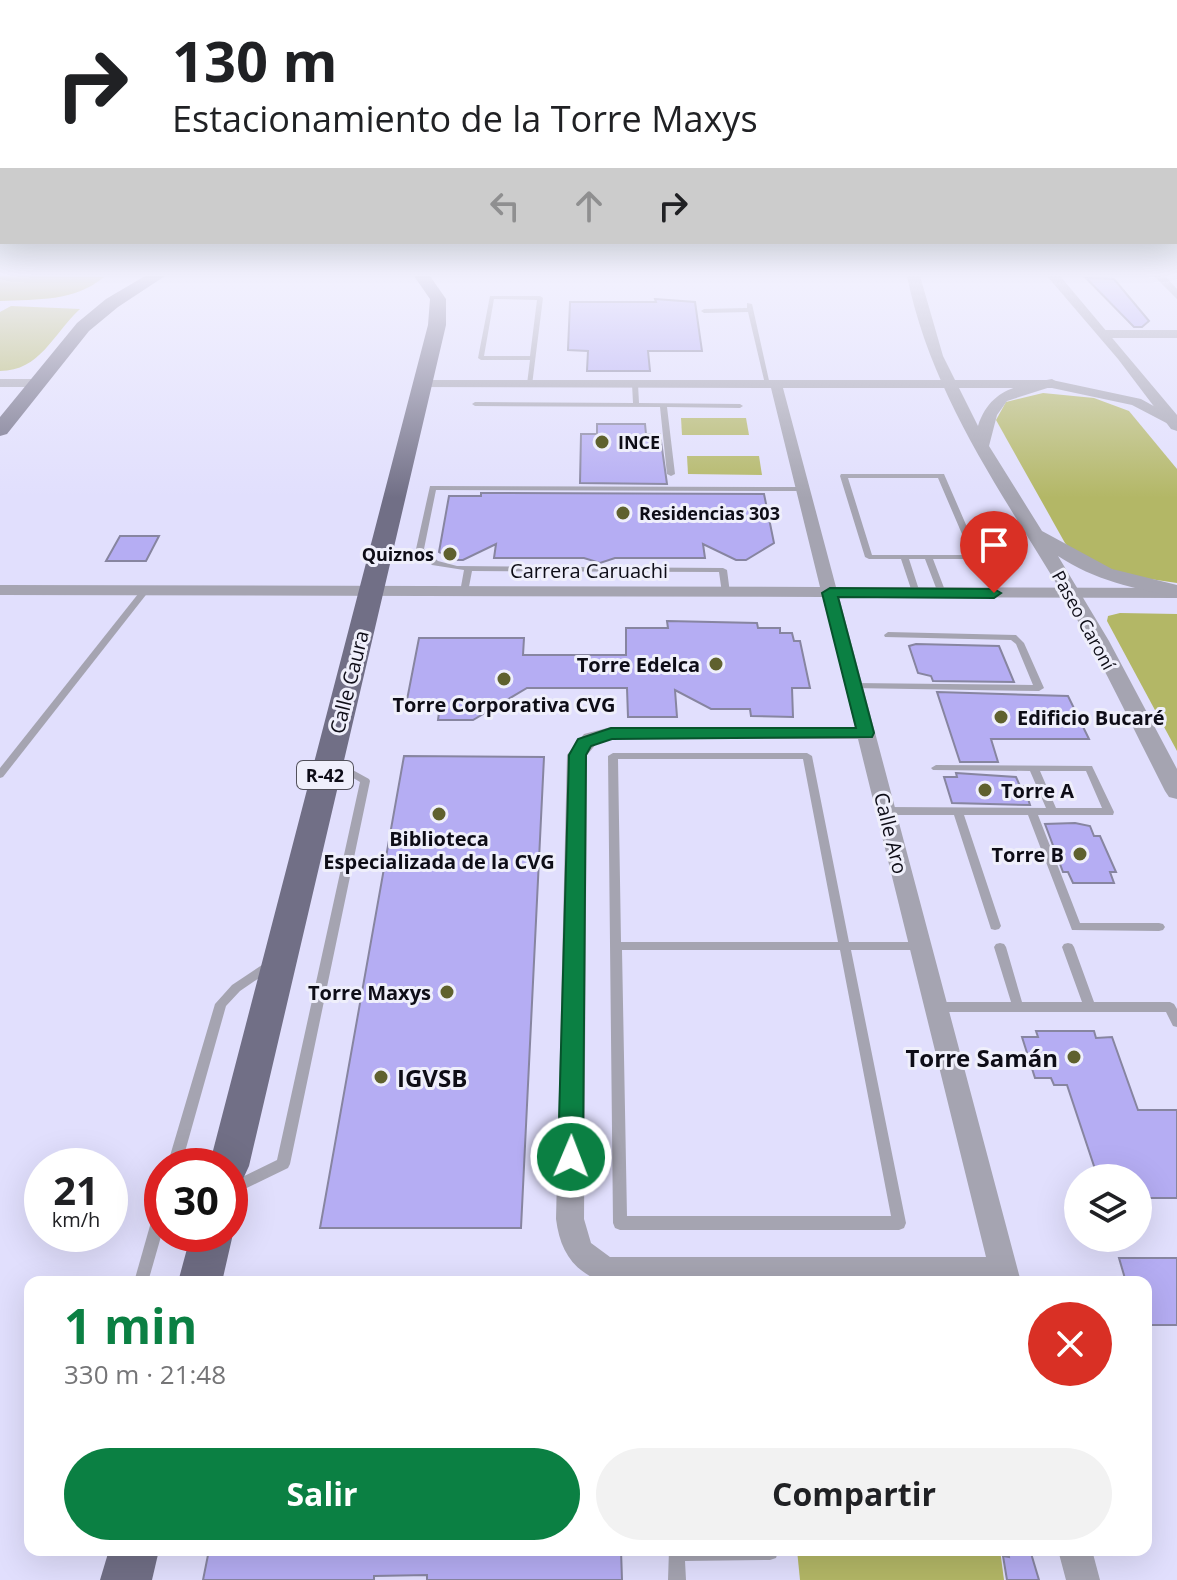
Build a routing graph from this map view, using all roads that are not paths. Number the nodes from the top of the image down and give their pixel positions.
1 (66, 350) edge
2 (430, 350) edge
3 (482, 350) edge
4 (534, 350) edge
5 (762, 350) edge
6 (935, 350) edge
7 (1116, 350) edge
8 (533, 358) junction
9 (0, 383) edge
10 (38, 383) junction
11 (422, 384) junction
12 (530, 384) junction
13 (635, 384) junction
14 (772, 384) junction
15 (949, 384) junction
16 (1052, 384) junction
17 (475, 404) dead end
18 (636, 405) junction
19 (663, 405) junction
20 (740, 406) dead end
21 (1176, 425) edge
22 (0, 430) edge
23 (982, 444) junction
24 (671, 474) dead end
25 (803, 489) junction
26 (1028, 525) junction
27 (904, 557) junction
28 (928, 557) junction
29 (468, 568) junction
30 (0, 590) edge
31 (145, 591) junction
32 (371, 591) junction
33 (464, 592) junction
34 (1177, 592) edge
35 (726, 593) junction
36 (830, 593) junction
37 (916, 593) junction
38 (942, 593) junction
39 (1072, 594) junction
40 (888, 635) dead end
41 (854, 686) junction
42 (866, 733) junction
43 (329, 761) junction
44 (936, 768) dead end
45 (1034, 768) junction
46 (0, 775) edge
47 (1177, 791) edge
48 (886, 811) junction
49 (958, 811) junction
50 (1031, 811) junction
51 (1052, 811) junction
52 (995, 926) dead end
53 (1159, 927) dead end
54 (616, 946) junction
55 (920, 946) junction
56 (845, 947) junction
57 (1000, 947) dead end
58 (1068, 947) dead end
59 (280, 957) junction
60 (936, 1007) junction
61 (1018, 1007) junction
62 (1090, 1007) junction
63 (1177, 1022) edge
64 (179, 1148) edge
65 (233, 1148) edge
66 (248, 1181) edge
67 (150, 1252) edge
68 (208, 1252) edge
69 (143, 1276) edge
70 (202, 1276) edge
71 (939, 1276) edge
72 (1005, 1276) edge
73 (132, 1556) edge
74 (676, 1556) edge
75 (1077, 1556) edge
76 (126, 1580) edge
77 (677, 1580) edge
78 (1083, 1580) edge

1 - 10 main road
2 - 11 main road, R-42
3 - 8 lane
4 - 8 lane
5 - 14 lane
6 - 15 street, Paseo Caroní
7 - 21 street
8 - 12 lane
9 - 10 street
10 - 22 main road
11 - 12 street
11 - 32 main road, Calle Caura / R-42
12 - 13 street
13 - 14 street
13 - 18 lane
14 - 15 street
14 - 25 street, Calle Aro
15 - 16 street
15 - 23 street, Paseo Caroní
16 - 21 street
16 - 23 street
17 - 18 lane
18 - 19 lane
19 - 20 lane
19 - 24 lane
23 - 26 street, Paseo Caroní
25 - 29 lane
25 - 36 street, Calle Aro
26 - 34 street
26 - 39 street, Paseo Caroní
27 - 28 lane
27 - 28 lane
27 - 37 lane
28 - 38 lane
29 - 33 lane
29 - 35 lane
30 - 31 street, Carrera Caruachi
31 - 32 street, Carrera Caruachi
31 - 46 lane
32 - 33 street, Carrera Caruachi
32 - 43 main road, Calle Caura / R-42
33 - 35 street, Carrera Caruachi
34 - 39 street, Carrera Caruachi
35 - 36 street, Carrera Caruachi
36 - 37 street, Carrera Caruachi
36 - 41 street, Calle Aro
37 - 38 street, Carrera Caruachi
38 - 39 street, Carrera Caruachi
39 - 47 street, Paseo Caroní
40 - 41 lane
41 - 42 street, Calle Aro
42 - 48 street, Calle Aro
42 - 71 street
43 - 59 main road, Calle Caura / R-42
43 - 66 lane
44 - 45 lane
45 - 51 lane
45 - 51 lane
48 - 49 lane
48 - 55 street, Calle Aro
49 - 50 lane
49 - 52 lane
50 - 51 lane
50 - 53 lane
54 - 56 lane
54 - 56 lane
54 - 56 lane
55 - 56 lane
55 - 60 street, Calle Aro
57 - 61 lane
58 - 62 lane
59 - 64 lane
59 - 65 main road, Calle Caura / R-42
60 - 61 lane
60 - 72 street, Calle Aro
61 - 62 lane
62 - 63 lane
67 - 69 lane
68 - 70 main road
73 - 76 main road
74 - 77 lane
75 - 78 street

